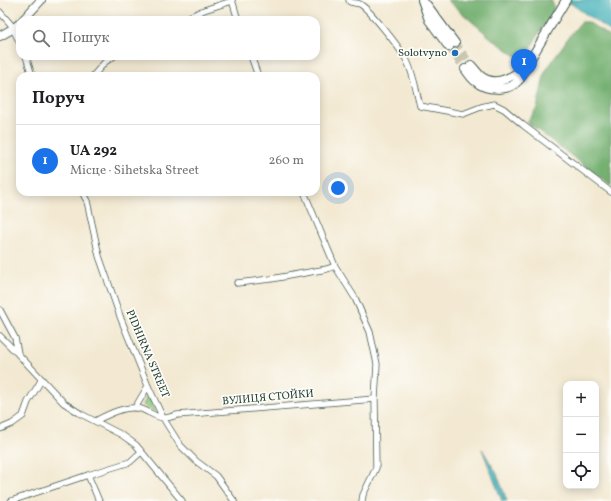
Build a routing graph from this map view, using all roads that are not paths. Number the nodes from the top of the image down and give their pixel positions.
1 (41, 0) edge
2 (349, 0) edge
3 (423, 0) edge
4 (566, 0) edge
5 (232, 1) edge
6 (0, 12) edge
7 (27, 16) edge
8 (191, 16) edge
9 (237, 16) edge
10 (16, 27) edge
11 (0, 36) edge
12 (452, 45) tunnel mouth
13 (27, 60) edge
14 (108, 60) edge
15 (252, 60) edge
16 (468, 67) tunnel mouth
17 (31, 72) edge
18 (96, 72) edge
19 (257, 72) edge
20 (611, 192) edge
21 (84, 196) edge
22 (306, 196) edge
23 (335, 266) junction
24 (237, 284) dead end
25 (0, 310) edge
26 (0, 336) edge
27 (18, 354) junction
28 (42, 379) junction
29 (148, 386) junction
30 (375, 399) junction
31 (136, 408) junction
32 (164, 418) junction
33 (96, 421) junction
34 (0, 429) edge
35 (141, 452) junction
36 (88, 474) junction
37 (22, 499) edge
38 (11, 501) edge
39 (99, 501) edge
40 (182, 501) edge
41 (234, 501) edge
42 (362, 501) edge

1 - 7 street
2 - 20 street
3 - 12 street
4 - 16 street
5 - 8 street
5 - 9 street
6 - 10 street
10 - 11 street
13 - 17 street
14 - 18 street
15 - 19 street
21 - 29 street, PIDHIRNA STREET
22 - 23 street
23 - 24 street
23 - 30 street
25 - 27 street
26 - 27 street
27 - 28 street
28 - 33 street
28 - 34 street
29 - 31 street
29 - 32 street, PIDHIRNA STREET
30 - 32 street, ВУЛИЦЯ СТОЙКИ
30 - 42 street
31 - 32 street
31 - 33 street
32 - 41 street, PIDHIRNA STREET
33 - 35 street
35 - 36 street
35 - 40 street
36 - 37 street
36 - 39 street
37 - 38 street

